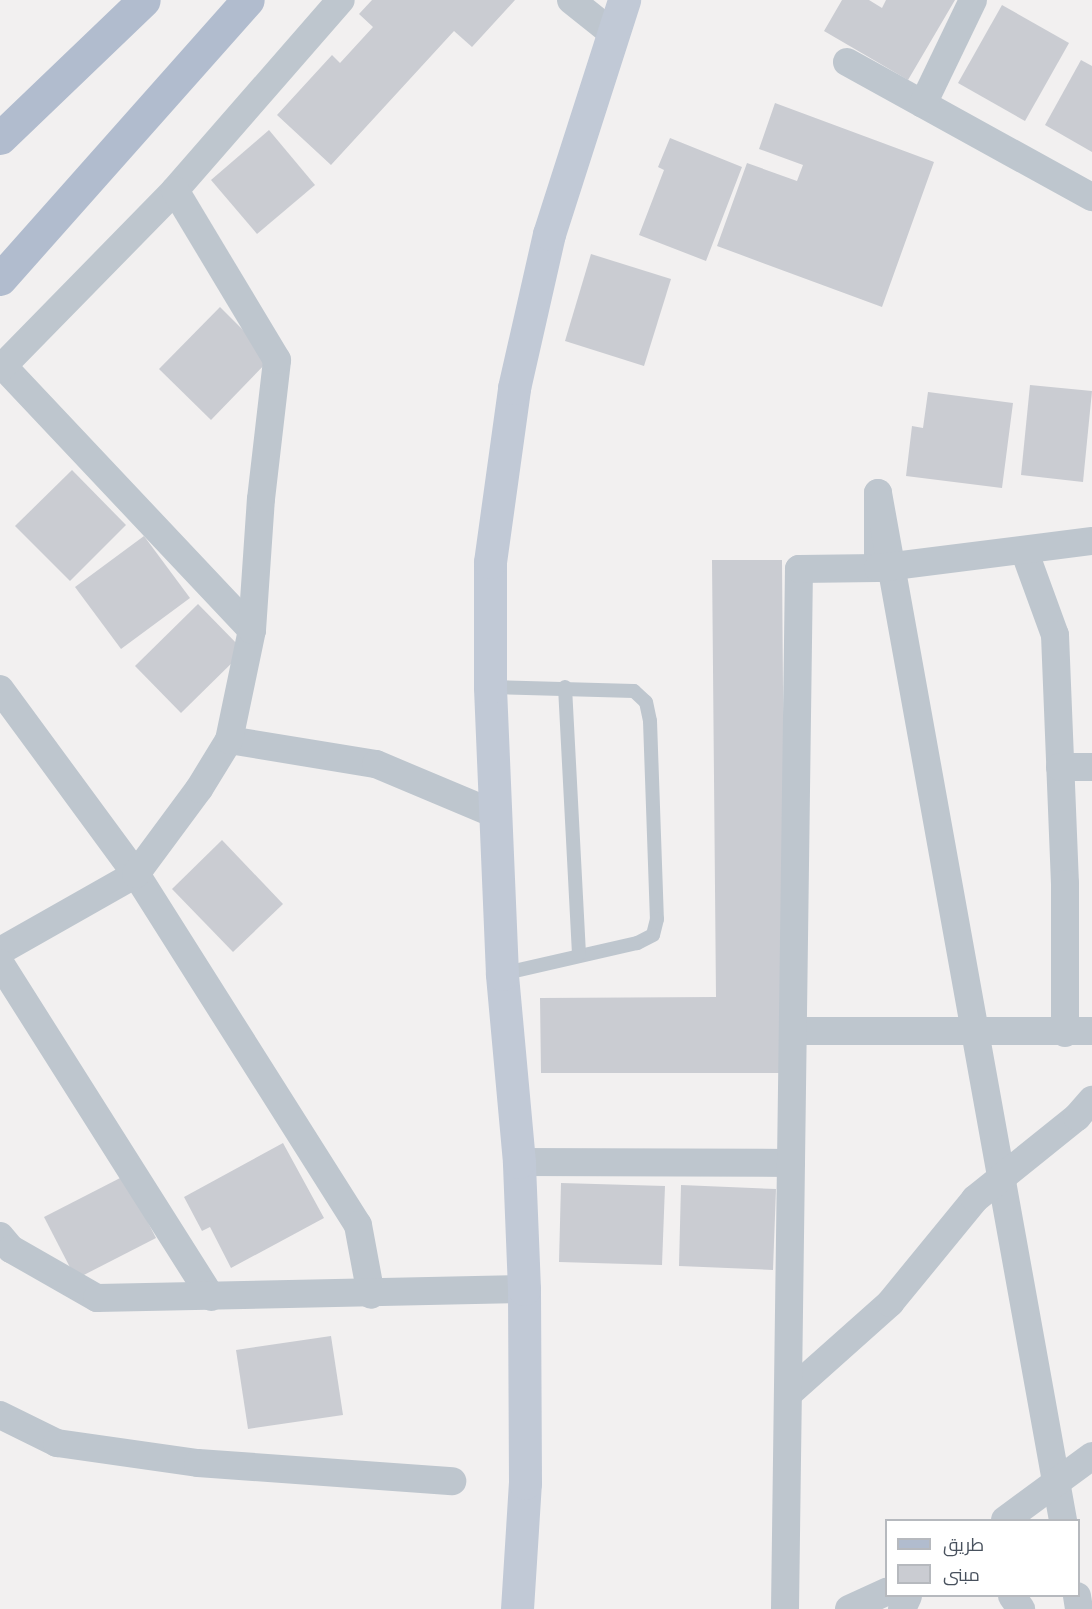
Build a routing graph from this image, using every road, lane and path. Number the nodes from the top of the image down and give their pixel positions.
1 (133, 0) edge
2 (144, 0) edge
3 (248, 0) edge
4 (341, 0) edge
5 (571, 0) edge
6 (624, 0) edge
7 (973, 0) edge
8 (114, 32) junction
9 (612, 33) junction
10 (847, 62) dead end
11 (922, 104) junction
12 (0, 138) edge
13 (175, 190) junction
14 (1092, 197) edge
15 (0, 279) edge
16 (2, 368) edge
17 (1092, 541) edge
18 (1024, 550) junction
19 (878, 568) junction
20 (252, 630) junction
21 (490, 687) junction
22 (566, 687) junction
23 (0, 689) edge
24 (229, 740) junction
25 (1060, 766) junction
26 (1092, 767) edge
27 (495, 814) junction
28 (136, 874) junction
29 (0, 951) edge
30 (579, 954) junction
31 (0, 963) edge
32 (502, 974) junction
33 (792, 1031) junction
34 (1078, 1032) edge
35 (1092, 1100) edge
36 (519, 1162) junction
37 (790, 1163) junction
38 (4, 1249) edge
39 (524, 1289) junction
40 (371, 1295) junction
41 (211, 1297) junction
42 (788, 1394) junction
43 (0, 1415) edge
44 (1092, 1456) edge
45 (452, 1481) dead end
46 (1008, 1519) edge
47 (1063, 1519) edge
48 (885, 1592) edge
49 (517, 1609) edge
50 (785, 1609) edge
51 (849, 1609) edge

1 - 8 main road
2 - 8 main road
3 - 15 main road
4 - 13 street
5 - 9 street
6 - 9 street
7 - 11 street
8 - 12 main road
9 - 21 street
10 - 11 street
11 - 14 street
13 - 16 street
13 - 20 street
16 - 20 street
17 - 18 street
18 - 19 street
18 - 25 street
19 - 33 street
19 - 47 street
20 - 24 street
21 - 22 lane
21 - 27 street
22 - 30 lane
22 - 30 lane
23 - 28 street
24 - 27 street
24 - 28 street
25 - 26 street
25 - 34 street
27 - 32 street
28 - 29 street
28 - 40 street
30 - 32 lane
31 - 41 street
32 - 36 street
33 - 34 street
33 - 37 street
35 - 42 street
36 - 37 street
36 - 39 street
37 - 42 street
38 - 41 street
39 - 40 street
39 - 49 street
40 - 41 street
42 - 50 street
43 - 45 street
44 - 46 street
48 - 51 street

